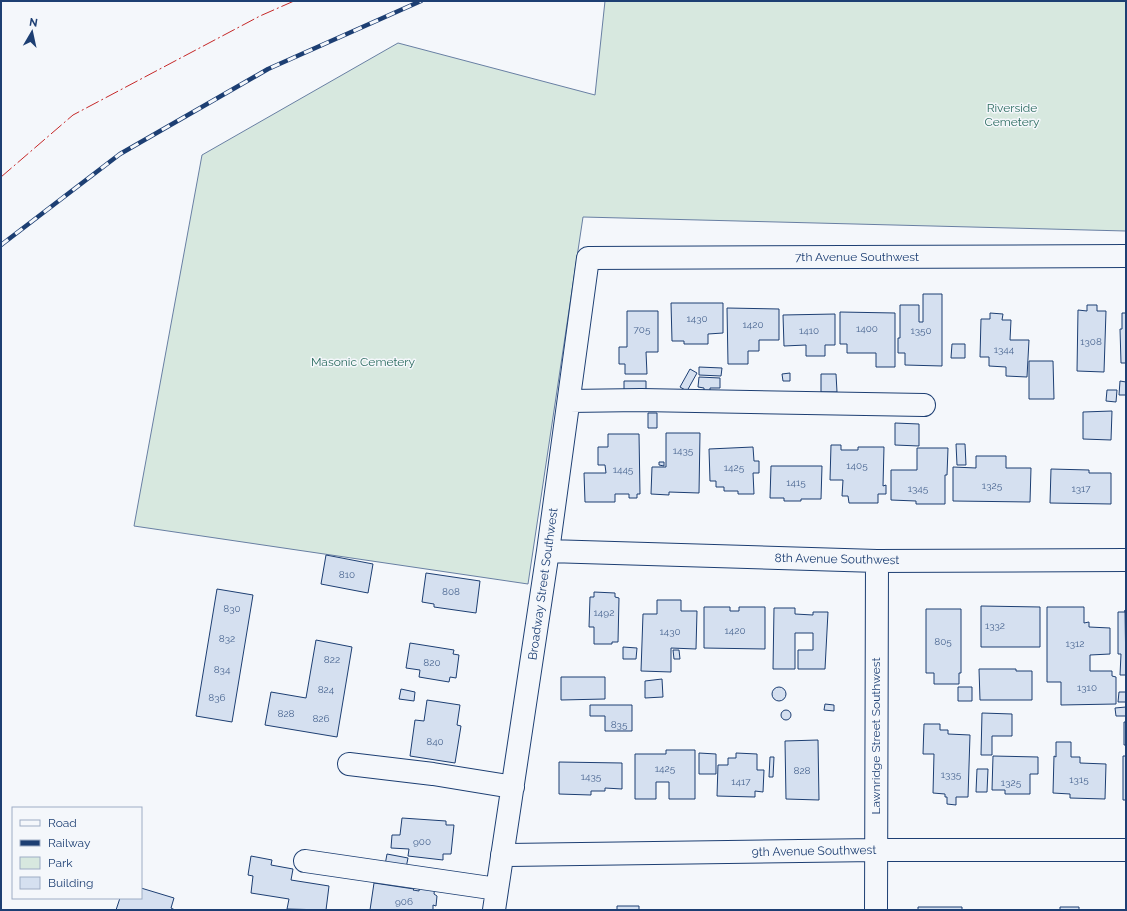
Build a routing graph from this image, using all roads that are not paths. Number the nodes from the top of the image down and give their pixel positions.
1 (1126, 256) edge
2 (588, 258) joint
3 (569, 401) junction
4 (924, 405) dead end
5 (548, 551) junction
6 (1126, 560) edge
7 (877, 561) junction
8 (349, 764) dead end
9 (513, 787) junction
10 (876, 850) junction
11 (1126, 850) edge
12 (502, 855) junction
13 (305, 861) dead end
14 (496, 900) edge
15 (876, 910) edge

1 - 2 street, 7th Avenue Southwest
2 - 3 street, Broadway Street Southwest
3 - 4 street
3 - 5 street, Broadway Street Southwest
5 - 7 street, 8th Avenue Southwest
5 - 9 street, Broadway Street Southwest
6 - 7 street, 8th Avenue Southwest
7 - 10 street, Lawnridge Street Southwest
8 - 9 street
9 - 12 street, Broadway Street Southwest
10 - 11 street, 9th Avenue Southwest
10 - 12 street, 9th Avenue Southwest
10 - 15 street, Lawnridge Street Southwest
12 - 14 street, Broadway Street Southwest
13 - 14 street

